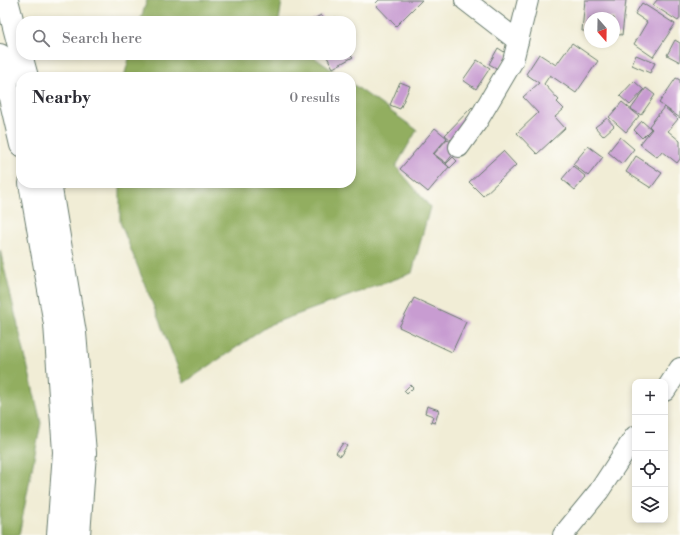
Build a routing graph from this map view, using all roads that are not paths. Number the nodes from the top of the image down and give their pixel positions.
1 (8, 0) edge
2 (22, 0) edge
3 (465, 0) edge
4 (528, 0) edge
5 (24, 16) edge
6 (16, 34) edge
7 (518, 41) junction
8 (0, 55) edge
9 (22, 60) edge
10 (31, 60) edge
11 (26, 72) edge
12 (32, 72) edge
13 (0, 97) edge
14 (16, 124) edge
15 (16, 140) edge
16 (459, 147) dead end
17 (31, 188) edge
18 (51, 188) edge
19 (680, 368) edge
20 (668, 386) edge
21 (632, 441) edge
22 (58, 535) edge
23 (79, 535) edge
24 (561, 535) edge

1 - 6 highway
2 - 5 highway
3 - 7 street
4 - 7 street
7 - 16 street
8 - 14 highway
9 - 11 highway
10 - 12 highway
13 - 15 highway
17 - 22 highway
18 - 23 highway
19 - 20 street
21 - 24 street

